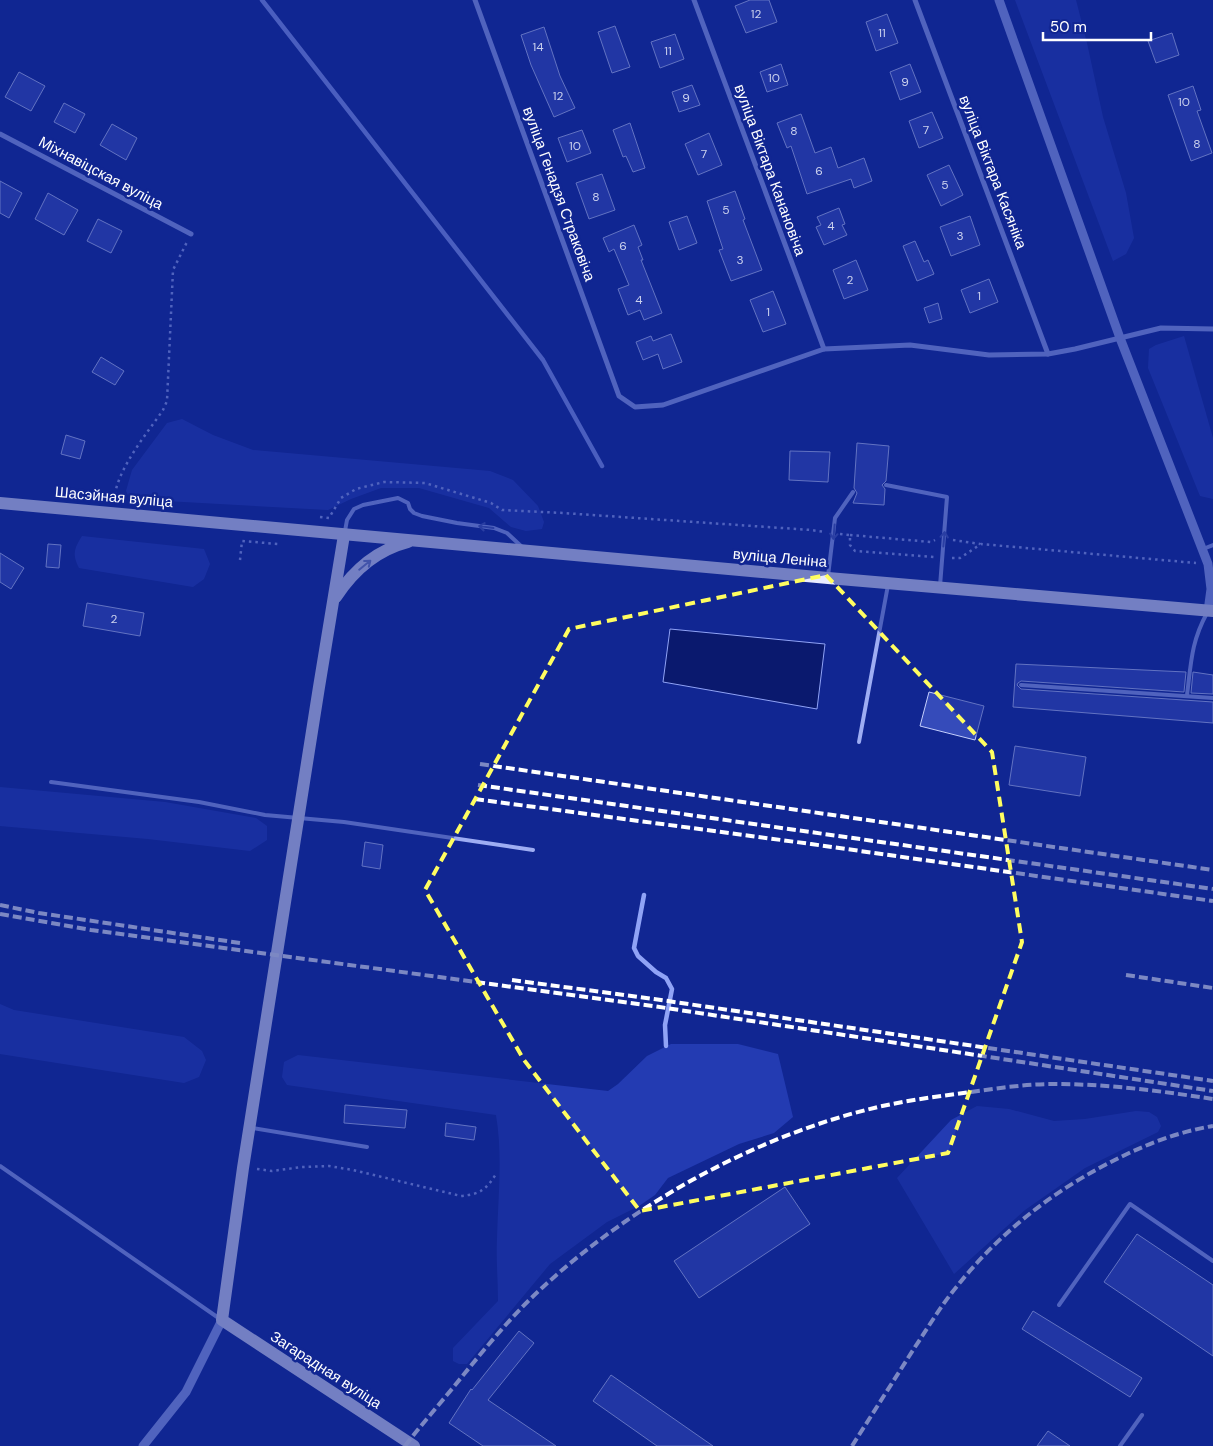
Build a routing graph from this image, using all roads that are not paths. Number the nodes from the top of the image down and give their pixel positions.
1 (475, 0) edge
2 (694, 0) edge
3 (915, 0) edge
4 (999, 0) edge
5 (0, 134) edge
6 (191, 234) road end
7 (1213, 328) edge
8 (1120, 338) junction
9 (824, 348) junction
10 (1048, 354) junction
11 (886, 485) dead end
12 (853, 492) dead end
13 (0, 503) edge
14 (344, 535) junction
15 (414, 541) junction
16 (1213, 545) edge
17 (1202, 549) junction
18 (527, 550) junction
19 (828, 578) junction
20 (888, 584) junction
21 (940, 588) junction
22 (334, 602) junction
23 (1211, 611) edge
24 (1021, 685) dead end
25 (1187, 695) junction
26 (1213, 698) edge
27 (859, 742) dead end
28 (51, 782) dead end
29 (298, 818) junction
30 (533, 850) dead end
31 (249, 1128) junction
32 (367, 1147) dead end
33 (0, 1166) edge
34 (1213, 1261) edge
35 (1059, 1305) dead end
36 (222, 1320) junction
37 (1142, 1415) dead end
38 (143, 1446) edge
39 (414, 1446) edge
40 (1120, 1446) edge

1 - 9 street, вуліца Генадзя Страковіча
2 - 9 street, вуліца Віктара Канановіча
3 - 10 street, вуліца Віктара Касяніка
4 - 8 street
5 - 6 street, Міхнавіцская вуліца
7 - 8 street
8 - 10 street
8 - 17 street
9 - 10 street
21 -> 11 lane
12 -> 19 lane
13 - 14 main road, Шасэйная вуліца
14 - 15 main road, вуліца Леніна
18 -> 14 lane
14 - 22 main road
15 - 18 main road, вуліца Леніна
22 -> 15 main road
16 - 17 lane
17 - 23 street
18 - 19 main road, вуліца Леніна
19 - 20 main road, вуліца Леніна
20 - 21 main road, вуліца Леніна
20 - 27 lane
21 - 23 main road, вуліца Леніна
22 - 29 main road
23 - 25 lane
24 - 25 lane
25 - 26 lane
28 - 29 lane
29 - 30 lane
29 - 31 main road
31 - 32 lane
31 - 36 main road
33 - 36 lane
34 - 35 lane
36 - 38 street
36 - 39 main road, Загарадная вуліца
37 - 40 lane

